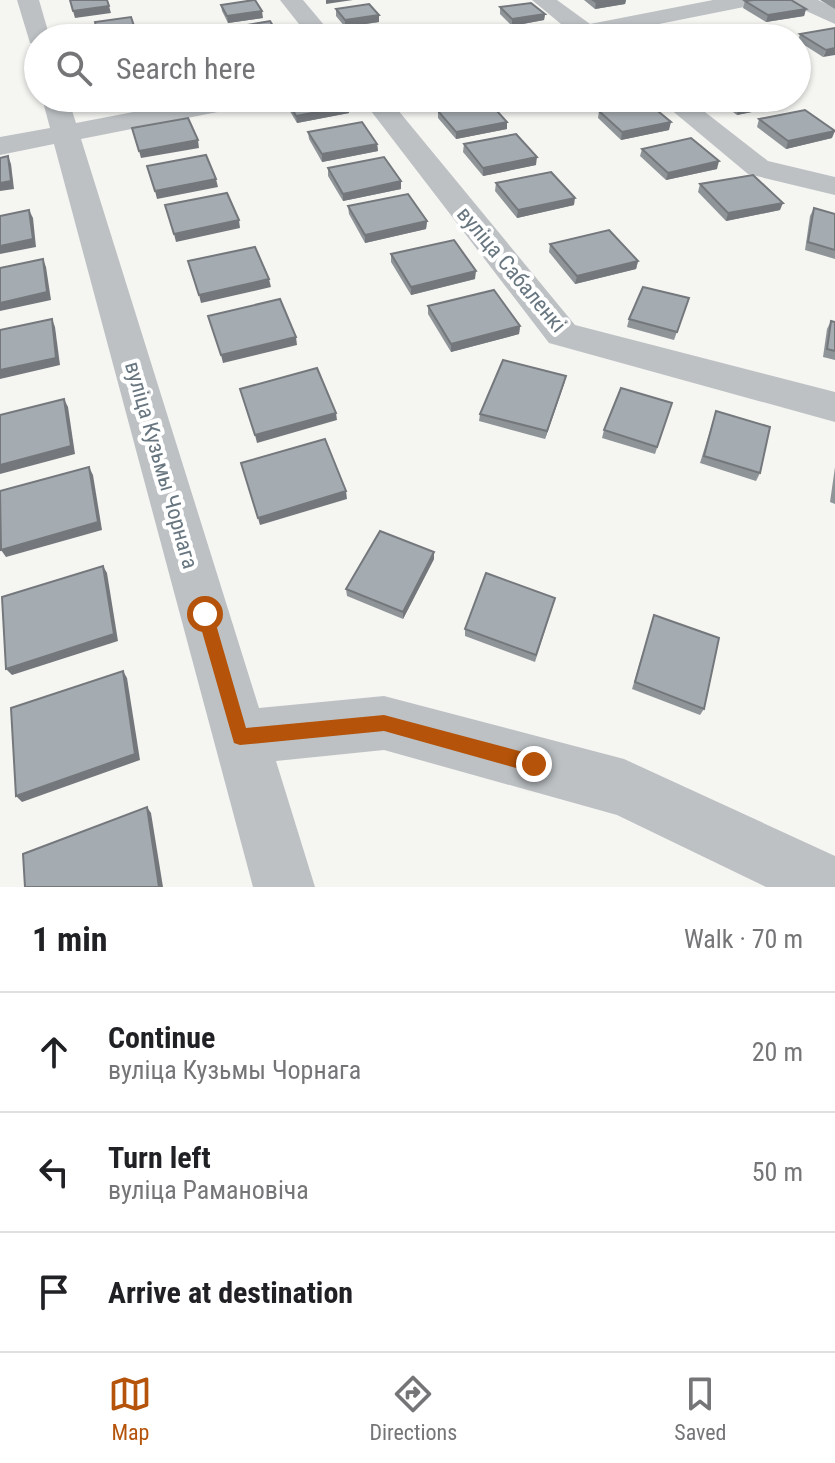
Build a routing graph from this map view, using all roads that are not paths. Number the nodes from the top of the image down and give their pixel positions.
1 (28, 0) edge
2 (291, 0) edge
3 (543, 0) edge
4 (746, 0) edge
5 (801, 0) edge
6 (835, 17) edge
7 (34, 24) edge
8 (311, 24) edge
9 (575, 24) edge
10 (639, 24) edge
11 (110, 112) edge
12 (385, 112) edge
13 (688, 112) edge
14 (61, 117) edge
15 (0, 146) edge
16 (835, 186) edge
17 (835, 407) edge
18 (240, 737) junction
19 (284, 887) edge
20 (833, 887) edge

1 - 7 street
2 - 8 street
3 - 9 street
4 - 10 street
5 - 6 street
11 - 14 street
12 - 17 street, вуліца Сабаленкі
13 - 16 street
14 - 15 street
14 - 18 street, вуліца Кузьмы Чорнага
18 - 19 street, вуліца Кузьмы Чорнага
18 - 20 street

